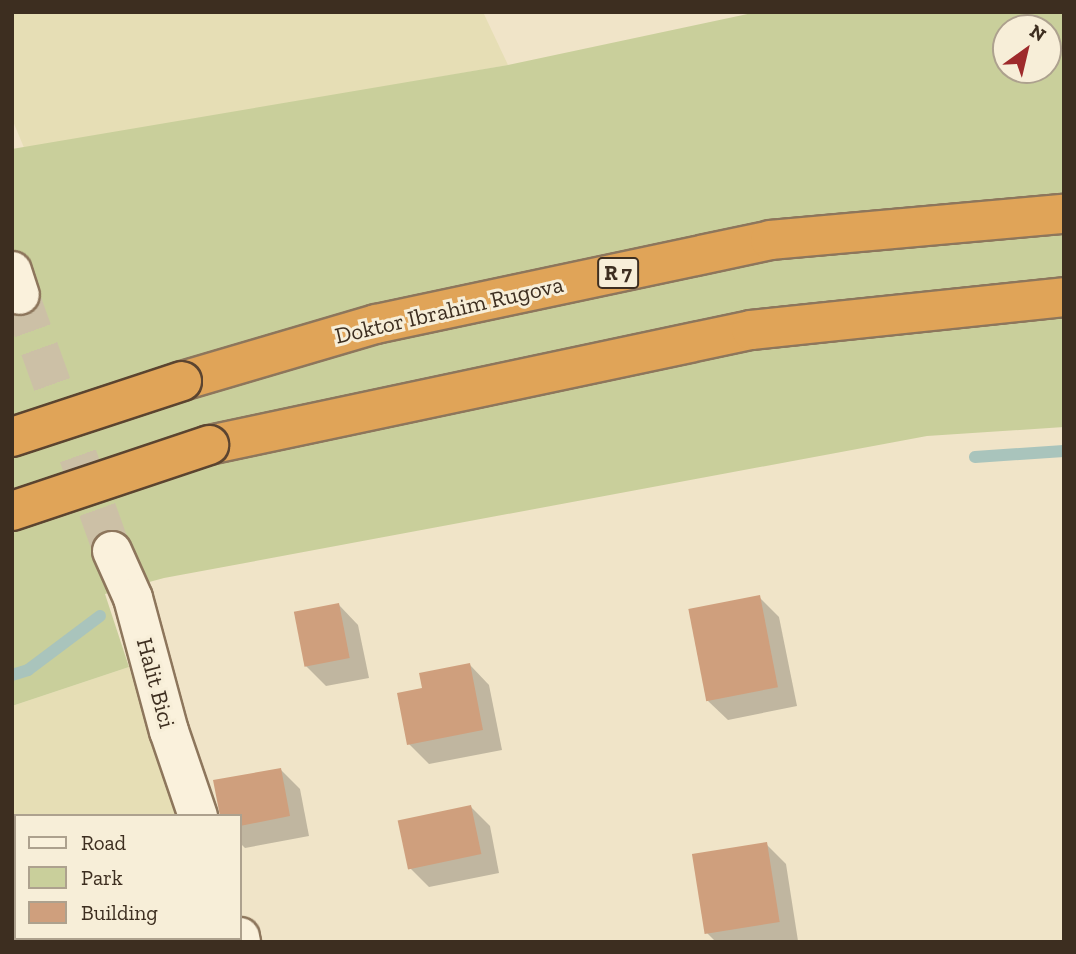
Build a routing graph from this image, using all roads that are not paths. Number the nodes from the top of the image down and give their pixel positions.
1 (1064, 214) edge
2 (1064, 297) edge
3 (12, 437) edge
4 (12, 511) edge
5 (112, 551) tunnel mouth
6 (197, 814) edge

1 - 3 highway, Doktor Ibrahim Rugova / R 7, bridge
2 - 4 highway, bridge
5 - 6 street, Halit Bici

